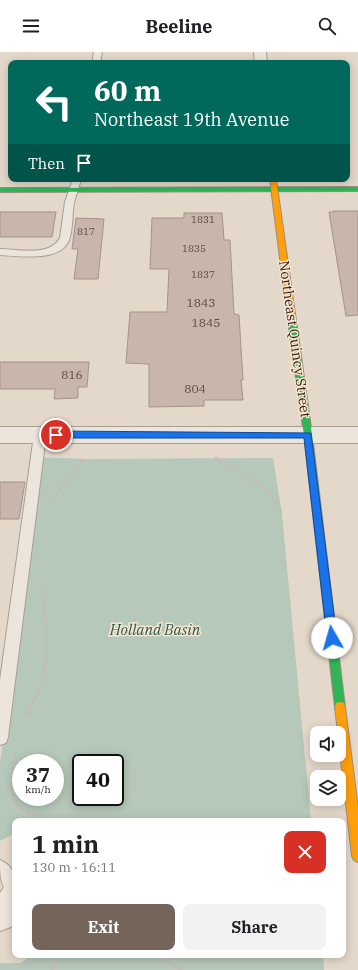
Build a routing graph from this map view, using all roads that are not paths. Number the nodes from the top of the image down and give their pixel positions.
1 (76, 182) edge
2 (273, 182) edge
3 (274, 189) junction
4 (0, 190) edge
5 (74, 190) junction
6 (358, 190) edge
7 (0, 252) edge
8 (0, 435) edge
9 (40, 435) junction
10 (308, 435) junction
11 (358, 435) edge
12 (0, 737) edge
13 (358, 856) edge
14 (0, 869) edge
15 (12, 884) edge
16 (12, 902) edge
17 (0, 916) edge

1 - 5 lane
2 - 3 street, Northeast Quincy Street
3 - 5 street
3 - 6 street
3 - 10 street, Northeast Quincy Street
4 - 5 street
5 - 7 lane
8 - 9 street
9 - 10 street
9 - 12 lane
10 - 11 street
10 - 13 street, Northeast Quincy Street
14 - 15 lane
16 - 17 street

